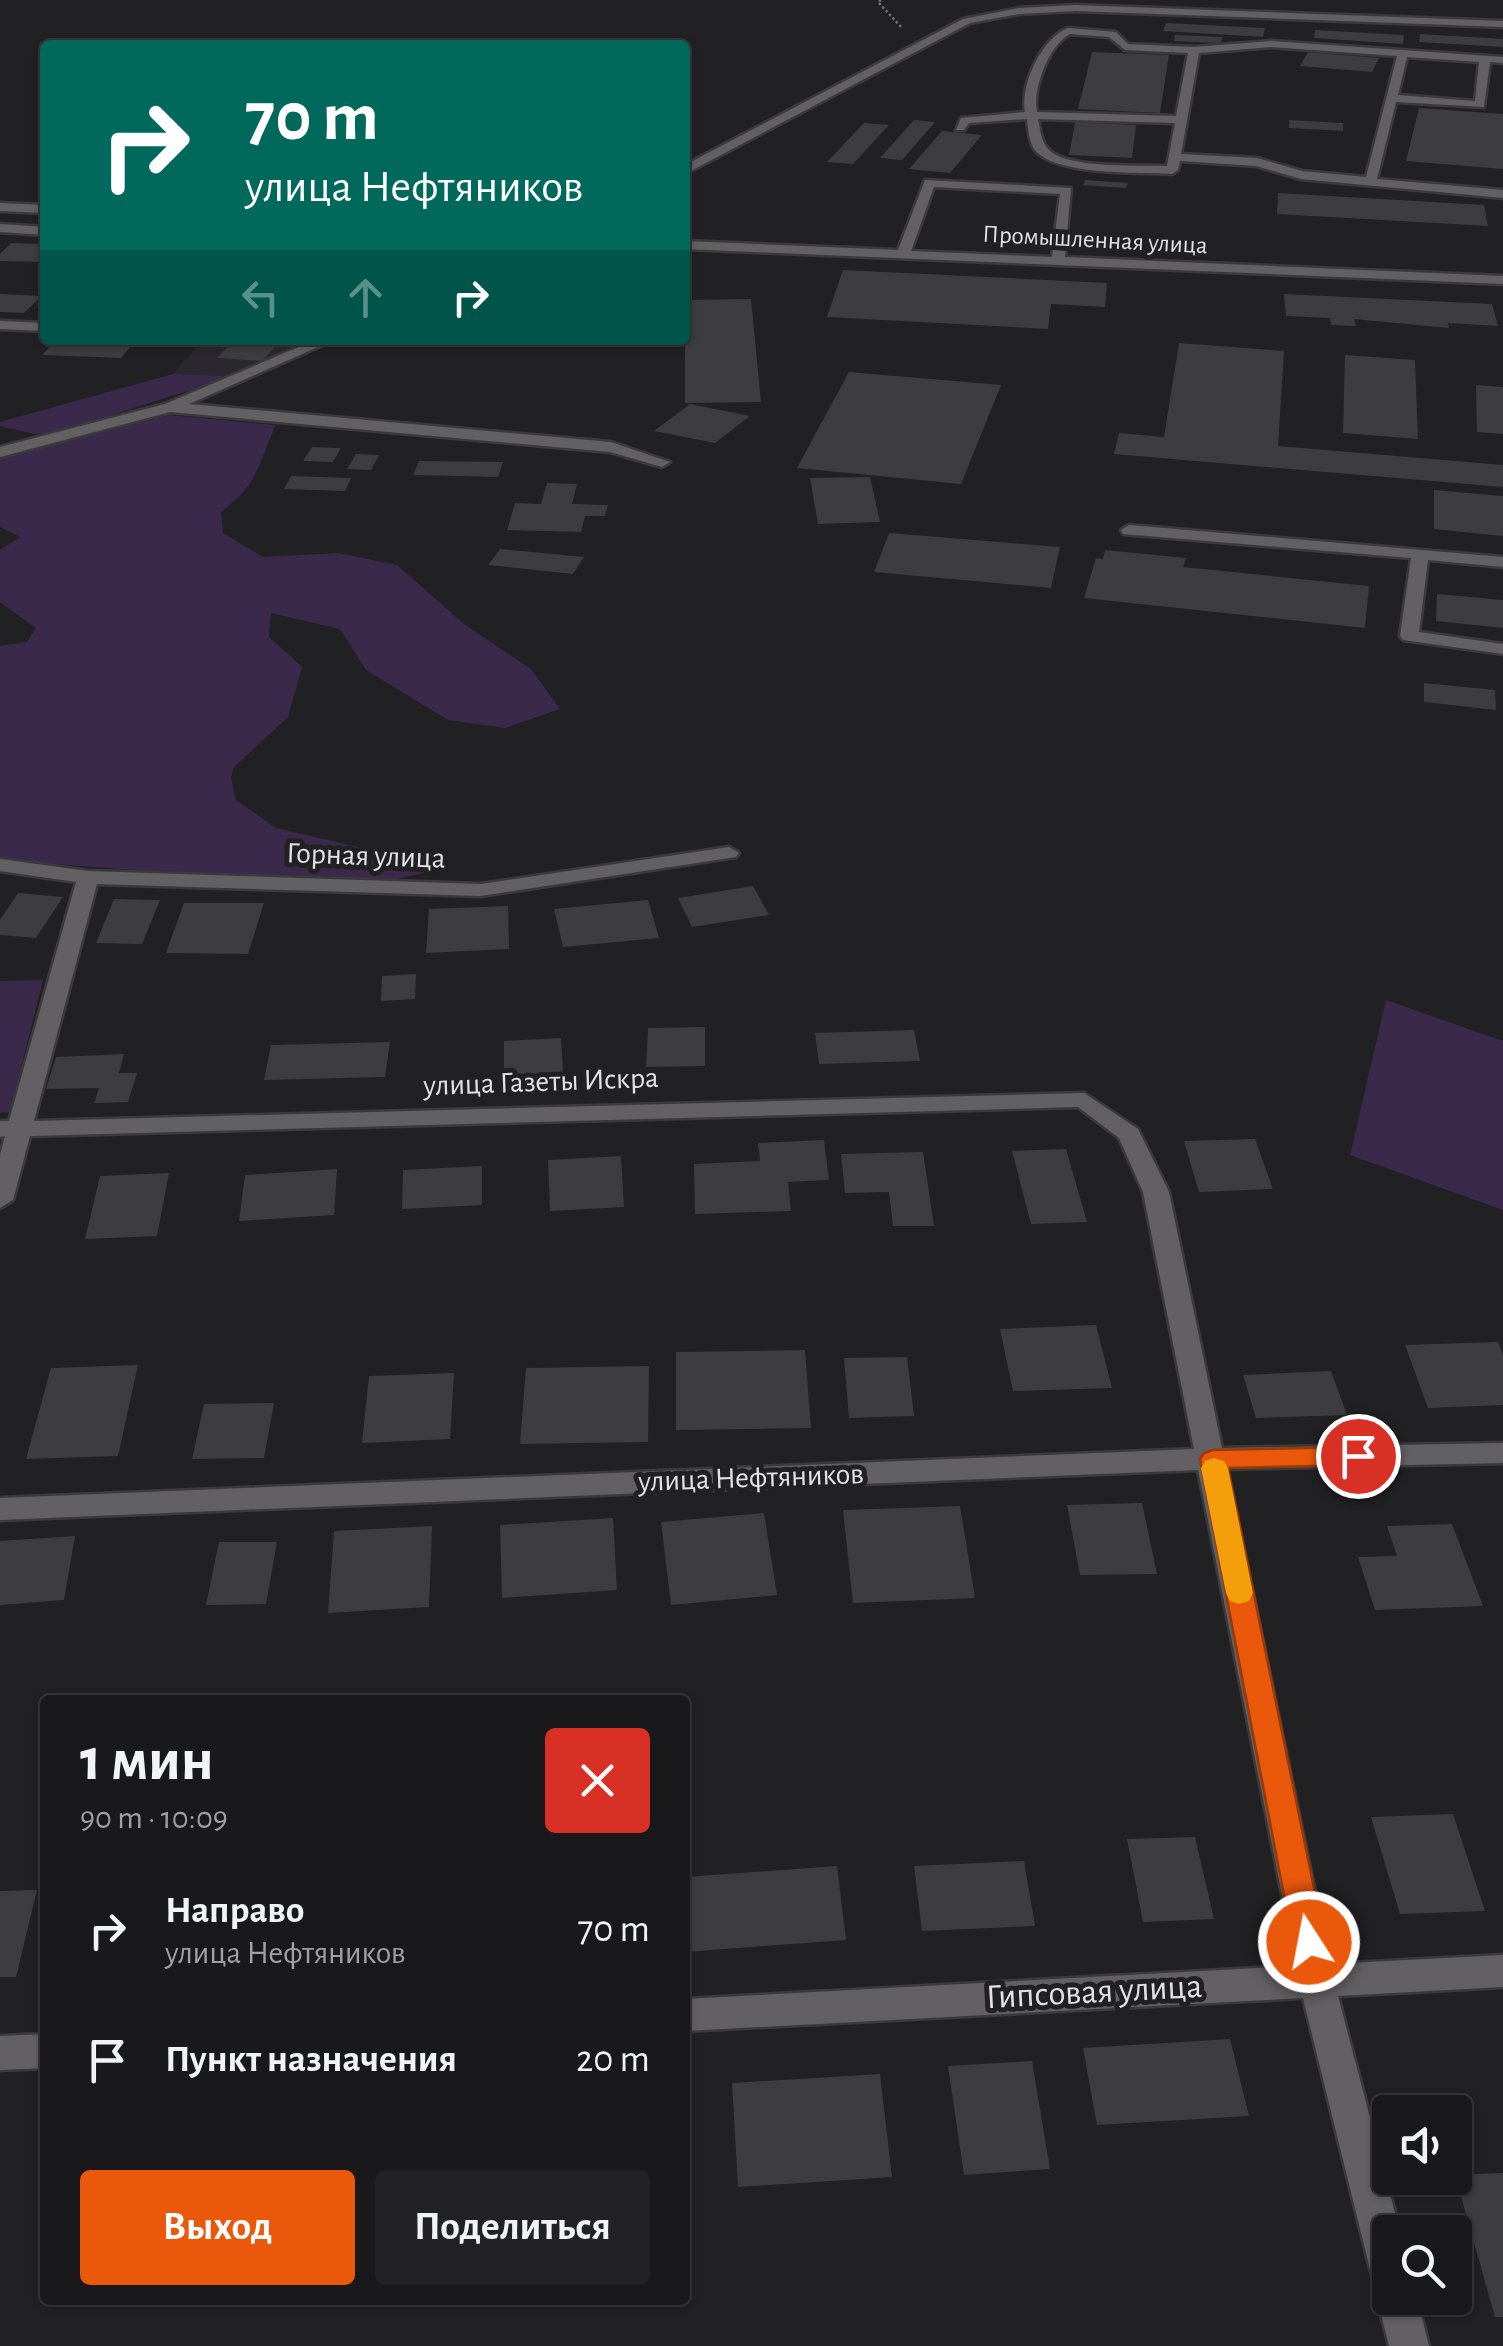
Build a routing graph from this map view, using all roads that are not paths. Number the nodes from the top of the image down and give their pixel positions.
1 (1503, 24) edge
2 (1194, 50) junction
3 (1403, 53) junction
4 (1484, 58) junction
5 (1503, 60) edge
6 (1393, 98) junction
7 (1030, 115) junction
8 (1181, 120) junction
9 (960, 128) dead end
10 (1174, 157) junction
11 (690, 167) edge
12 (1371, 180) junction
13 (1503, 194) edge
14 (0, 207) edge
15 (40, 209) edge
16 (0, 228) edge
17 (40, 231) edge
18 (690, 246) edge
19 (904, 254) junction
20 (1058, 260) junction
21 (1503, 280) edge
22 (0, 324) edge
23 (40, 327) edge
24 (317, 345) edge
25 (170, 408) junction
26 (0, 432) edge
27 (45, 440) junction
28 (0, 452) edge
29 (662, 462) dead end
30 (1128, 530) dead end
31 (1420, 554) junction
32 (1503, 562) edge
33 (1503, 649) edge
34 (729, 853) dead end
35 (0, 866) edge
36 (88, 876) junction
37 (10, 1129) edge
38 (0, 1200) edge
39 (1503, 1453) edge
40 (1213, 1459) junction
41 (0, 1509) edge
42 (1503, 1971) edge
43 (1316, 1980) junction
44 (690, 2015) edge
45 (40, 2051) edge
46 (0, 2053) edge
47 (1376, 2215) edge
48 (1402, 2315) edge
49 (1410, 2346) edge

1 - 11 street
2 - 3 street
2 - 7 street
2 - 8 street
3 - 4 street
3 - 6 street
4 - 5 street
4 - 6 street
6 - 12 street
7 - 8 street
7 - 9 street
7 - 10 street
8 - 10 street
10 - 12 street
12 - 13 street
14 - 15 street
16 - 17 street
18 - 19 street, Промышленная улица
19 - 20 street, Промышленная улица
19 - 20 street
20 - 21 street, Промышленная улица
22 - 23 street
24 - 25 street
25 - 27 street
25 - 29 street
26 - 27 street
27 - 28 street
30 - 31 street
31 - 32 street
31 - 33 street
34 - 36 street, Горная улица
35 - 36 street, Горная улица
36 - 37 street
37 - 38 street
37 - 40 street, улица Газеты Искра
39 - 40 street, улица Нефтяников
40 - 41 street, улица Нефтяников
40 - 43 street
42 - 43 street, Гипсовая улица
43 - 44 street, Гипсовая улица
43 - 47 street
45 - 46 street
48 - 49 street

